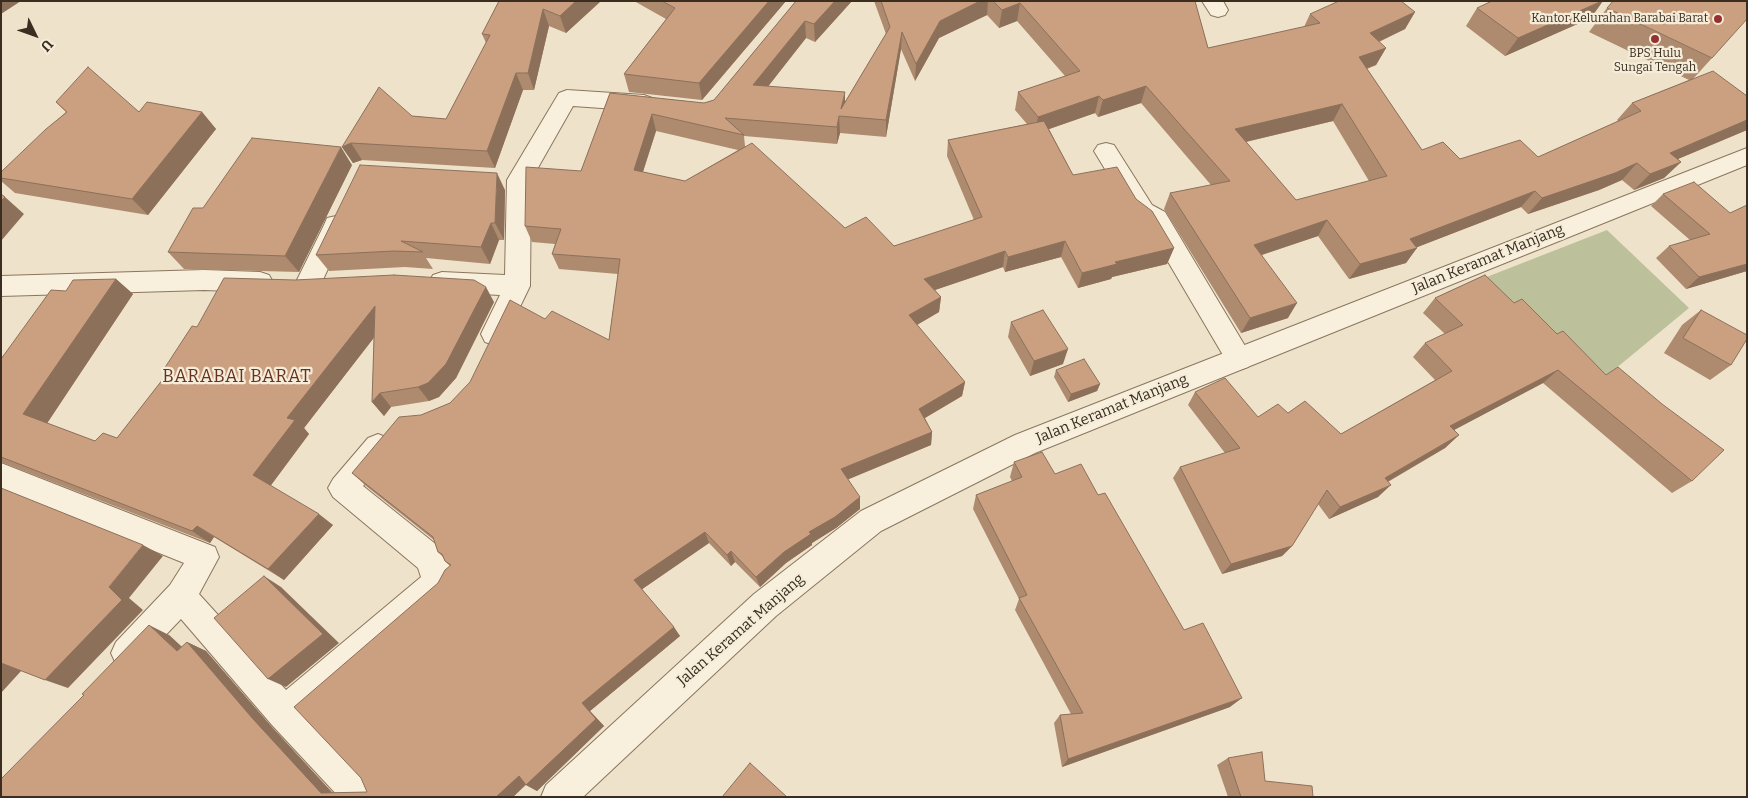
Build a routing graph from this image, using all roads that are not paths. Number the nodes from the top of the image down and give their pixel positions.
1 (662, 105) edge
2 (1106, 151) dead end
3 (1747, 156) edge
4 (345, 206) edge
5 (414, 280) edge
6 (292, 283) junction
7 (337, 283) edge
8 (517, 286) junction
9 (4, 288) edge
10 (484, 354) edge
11 (1239, 359) junction
12 (396, 425) edge
13 (1, 476) edge
14 (181, 596) junction
15 (105, 675) edge
16 (284, 713) junction
17 (363, 797) edge
18 (558, 797) edge

1 - 8 street
2 - 11 street
3 - 11 street, Jalan Keramat Manjang
4 - 6 street
5 - 8 street
6 - 7 street
6 - 9 street
8 - 10 street
11 - 18 street, Jalan Keramat Manjang
12 - 16 street
13 - 14 street
14 - 15 street
14 - 16 street
16 - 17 street

